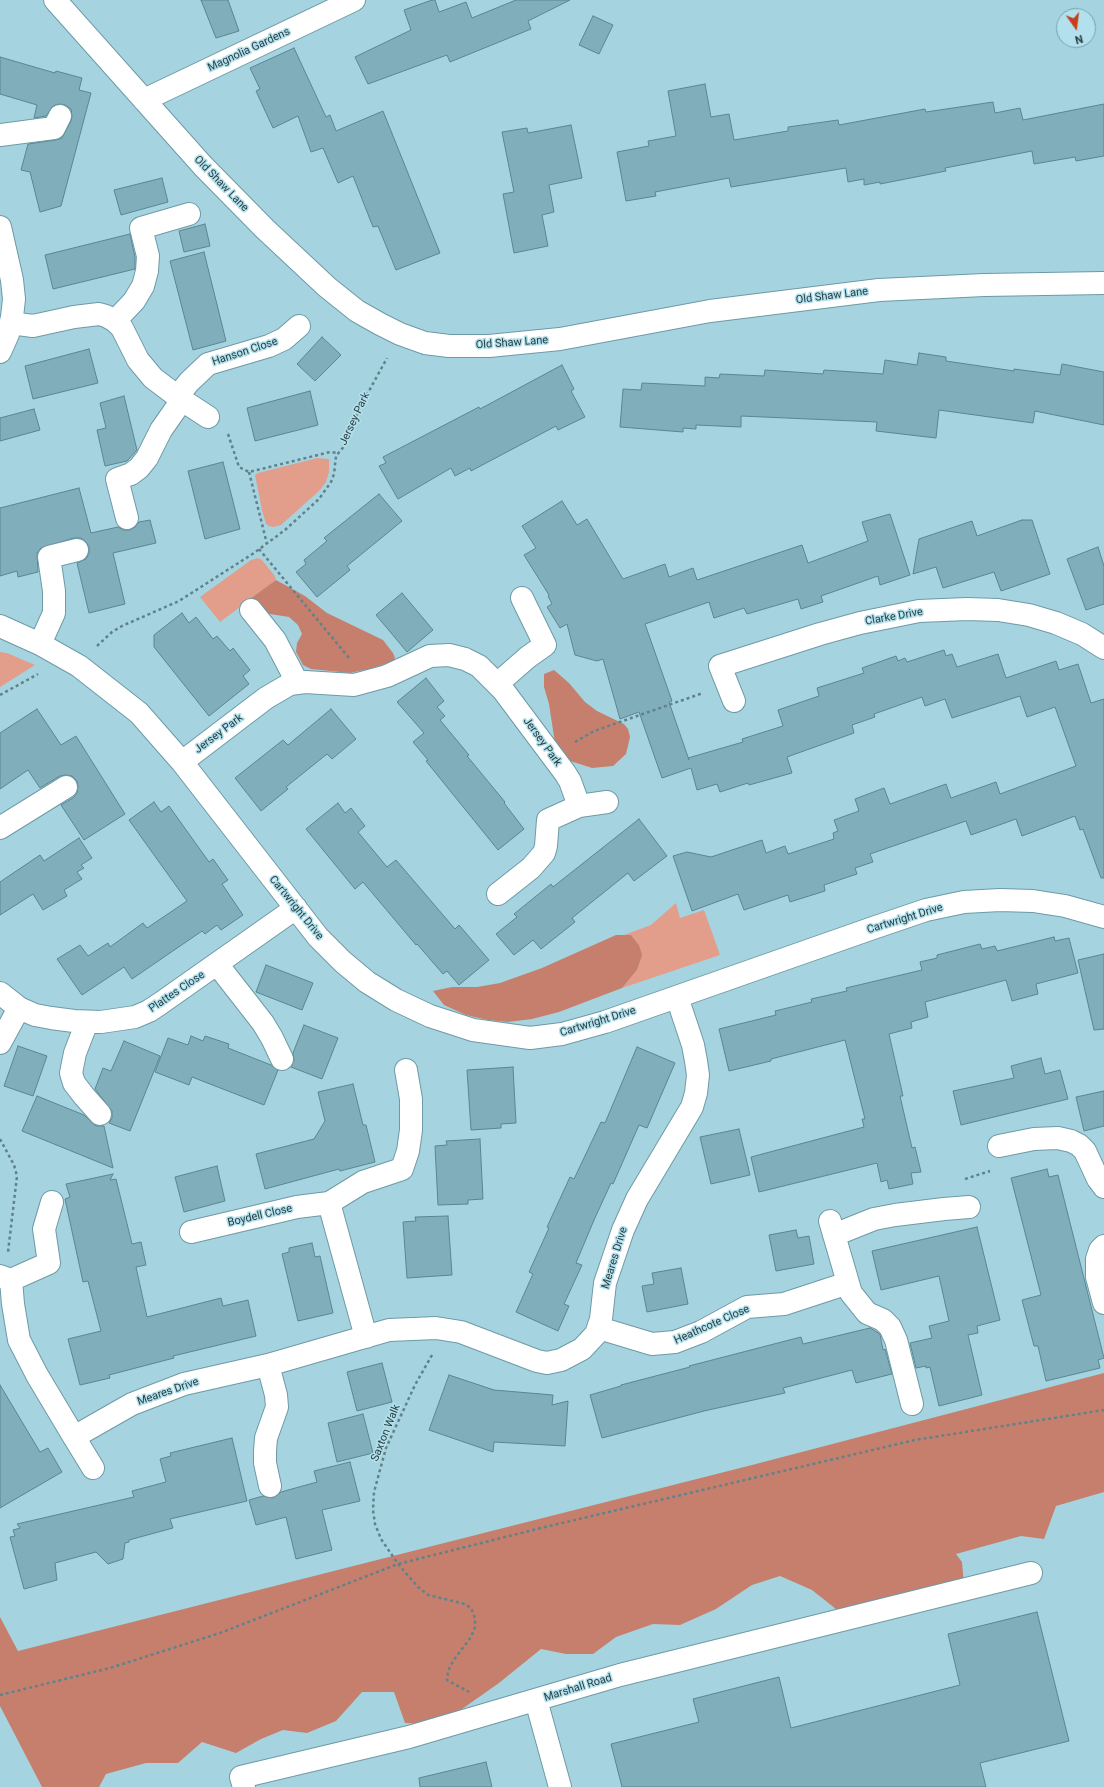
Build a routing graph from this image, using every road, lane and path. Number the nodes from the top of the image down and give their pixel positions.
1 (55, 0) edge
2 (354, 0) edge
3 (144, 100) junction
4 (60, 116) dead end
5 (0, 135) edge
6 (189, 214) dead end
7 (0, 227) edge
8 (1104, 283) edge
9 (115, 321) junction
10 (11, 323) junction
11 (299, 326) dead end
12 (400, 334) junction
13 (0, 352) edge
14 (180, 399) junction
15 (208, 417) joint
16 (339, 453) junction
17 (250, 472) junction
18 (127, 518) dead end
19 (267, 544) junction
20 (259, 549) junction
21 (77, 550) dead end
22 (522, 598) dead end
23 (251, 610) dead end
24 (0, 626) edge
25 (48, 648) junction
26 (1104, 648) edge
27 (80, 666) junction
28 (369, 681) junction
29 (298, 682) junction
30 (497, 684) junction
31 (731, 693) joint
32 (0, 695) edge
33 (552, 755) junction
34 (182, 762) junction
35 (66, 787) dead end
36 (607, 802) dead end
37 (579, 806) junction
38 (0, 828) edge
39 (498, 894) dead end
40 (296, 908) junction
41 (1104, 918) edge
42 (217, 964) junction
43 (0, 993) edge
44 (676, 997) junction
45 (19, 1008) junction
46 (87, 1022) junction
47 (0, 1043) edge
48 (282, 1059) dead end
49 (406, 1070) dead end
50 (100, 1114) dead end
51 (0, 1139) edge
52 (999, 1146) dead end
53 (1104, 1187) edge
54 (52, 1202) dead end
55 (329, 1203) junction
56 (970, 1207) dead end
57 (191, 1232) dead end
58 (1104, 1246) edge
59 (5, 1278) edge
60 (848, 1283) junction
61 (1104, 1303) edge
62 (599, 1328) junction
63 (446, 1330) junction
64 (366, 1337) junction
65 (268, 1365) junction
66 (912, 1404) dead end
67 (1104, 1410) edge
68 (74, 1436) junction
69 (93, 1468) dead end
70 (270, 1486) dead end
71 (398, 1564) junction
72 (1031, 1573) dead end
73 (0, 1695) edge
74 (536, 1700) junction
75 (480, 1716) junction
76 (244, 1787) edge
77 (560, 1787) edge

1 - 3 street, Old Shaw Lane
2 - 3 street, Magnolia Gardens
3 - 12 street, Old Shaw Lane
4 - 5 street
6 - 9 street
7 - 10 street
8 - 12 street, Old Shaw Lane
9 - 10 street
9 - 14 street
10 - 13 street
11 - 14 street, Hanson Close
12 - 16 path, Jersey Park
14 - 15 street
14 - 18 street, Hanson Close
15 - 17 path
16 - 17 path
16 - 19 path, Jersey Park
17 - 19 path
19 - 20 path, Jersey Park
20 - 27 path, Jersey Park
20 - 28 path
21 - 25 street
22 - 30 street
23 - 29 street
24 - 25 street, Cartwright Drive
25 - 27 street, Cartwright Drive
25 - 32 path
26 - 31 street, Clarke Drive
27 - 34 street, Cartwright Drive
28 - 29 street, Jersey Park
28 - 30 street, Jersey Park
29 - 34 street, Jersey Park
30 - 33 street, Jersey Park
31 - 33 path
33 - 37 street, Jersey Park
34 - 40 street, Cartwright Drive
35 - 38 street
36 - 37 street
37 - 39 street
40 - 42 street, Plattes Close
40 - 44 street, Cartwright Drive
41 - 44 street, Cartwright Drive
42 - 46 street, Plattes Close
42 - 48 street
43 - 45 street, Plattes Close
44 - 62 street, Meares Drive
45 - 46 street, Plattes Close
45 - 47 street
46 - 50 street
49 - 55 street, Boydell Close
51 - 59 path
52 - 53 street
54 - 59 street
55 - 57 street, Boydell Close
55 - 64 street
56 - 60 street
58 - 61 street
59 - 68 street
60 - 62 street, Heathcote Close
60 - 66 street
62 - 63 street, Meares Drive
63 - 64 street, Meares Drive
63 - 71 path, Saxton Walk
64 - 65 street, Meares Drive
65 - 68 street, Meares Drive
65 - 70 street
67 - 71 path
68 - 69 street
71 - 73 path
71 - 75 path, Saxton Walk
72 - 74 street, Marshall Road
74 - 75 street, Marshall Road
74 - 77 street, Marshall Road
75 - 76 street, Marshall Road

